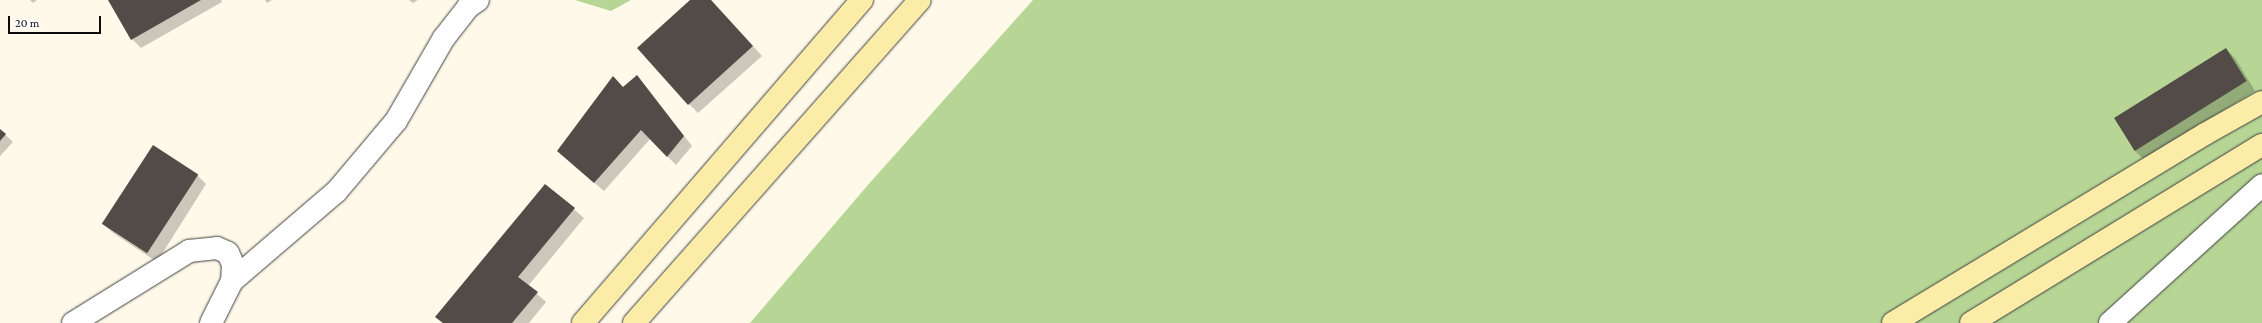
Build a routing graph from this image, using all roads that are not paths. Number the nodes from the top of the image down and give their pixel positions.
1 (478, 0) edge
2 (862, 0) edge
3 (920, 0) edge
4 (2262, 102) edge
5 (2262, 145) edge
6 (2262, 185) edge
7 (232, 281) junction
8 (73, 323) edge
9 (211, 323) edge
10 (583, 323) edge
11 (634, 323) edge
12 (1893, 323) edge
13 (1971, 323) edge
14 (2110, 323) edge

1 - 7 street
2 - 10 main road
3 - 11 main road
4 - 12 main road
5 - 13 main road
6 - 14 street
7 - 8 street
7 - 9 street

